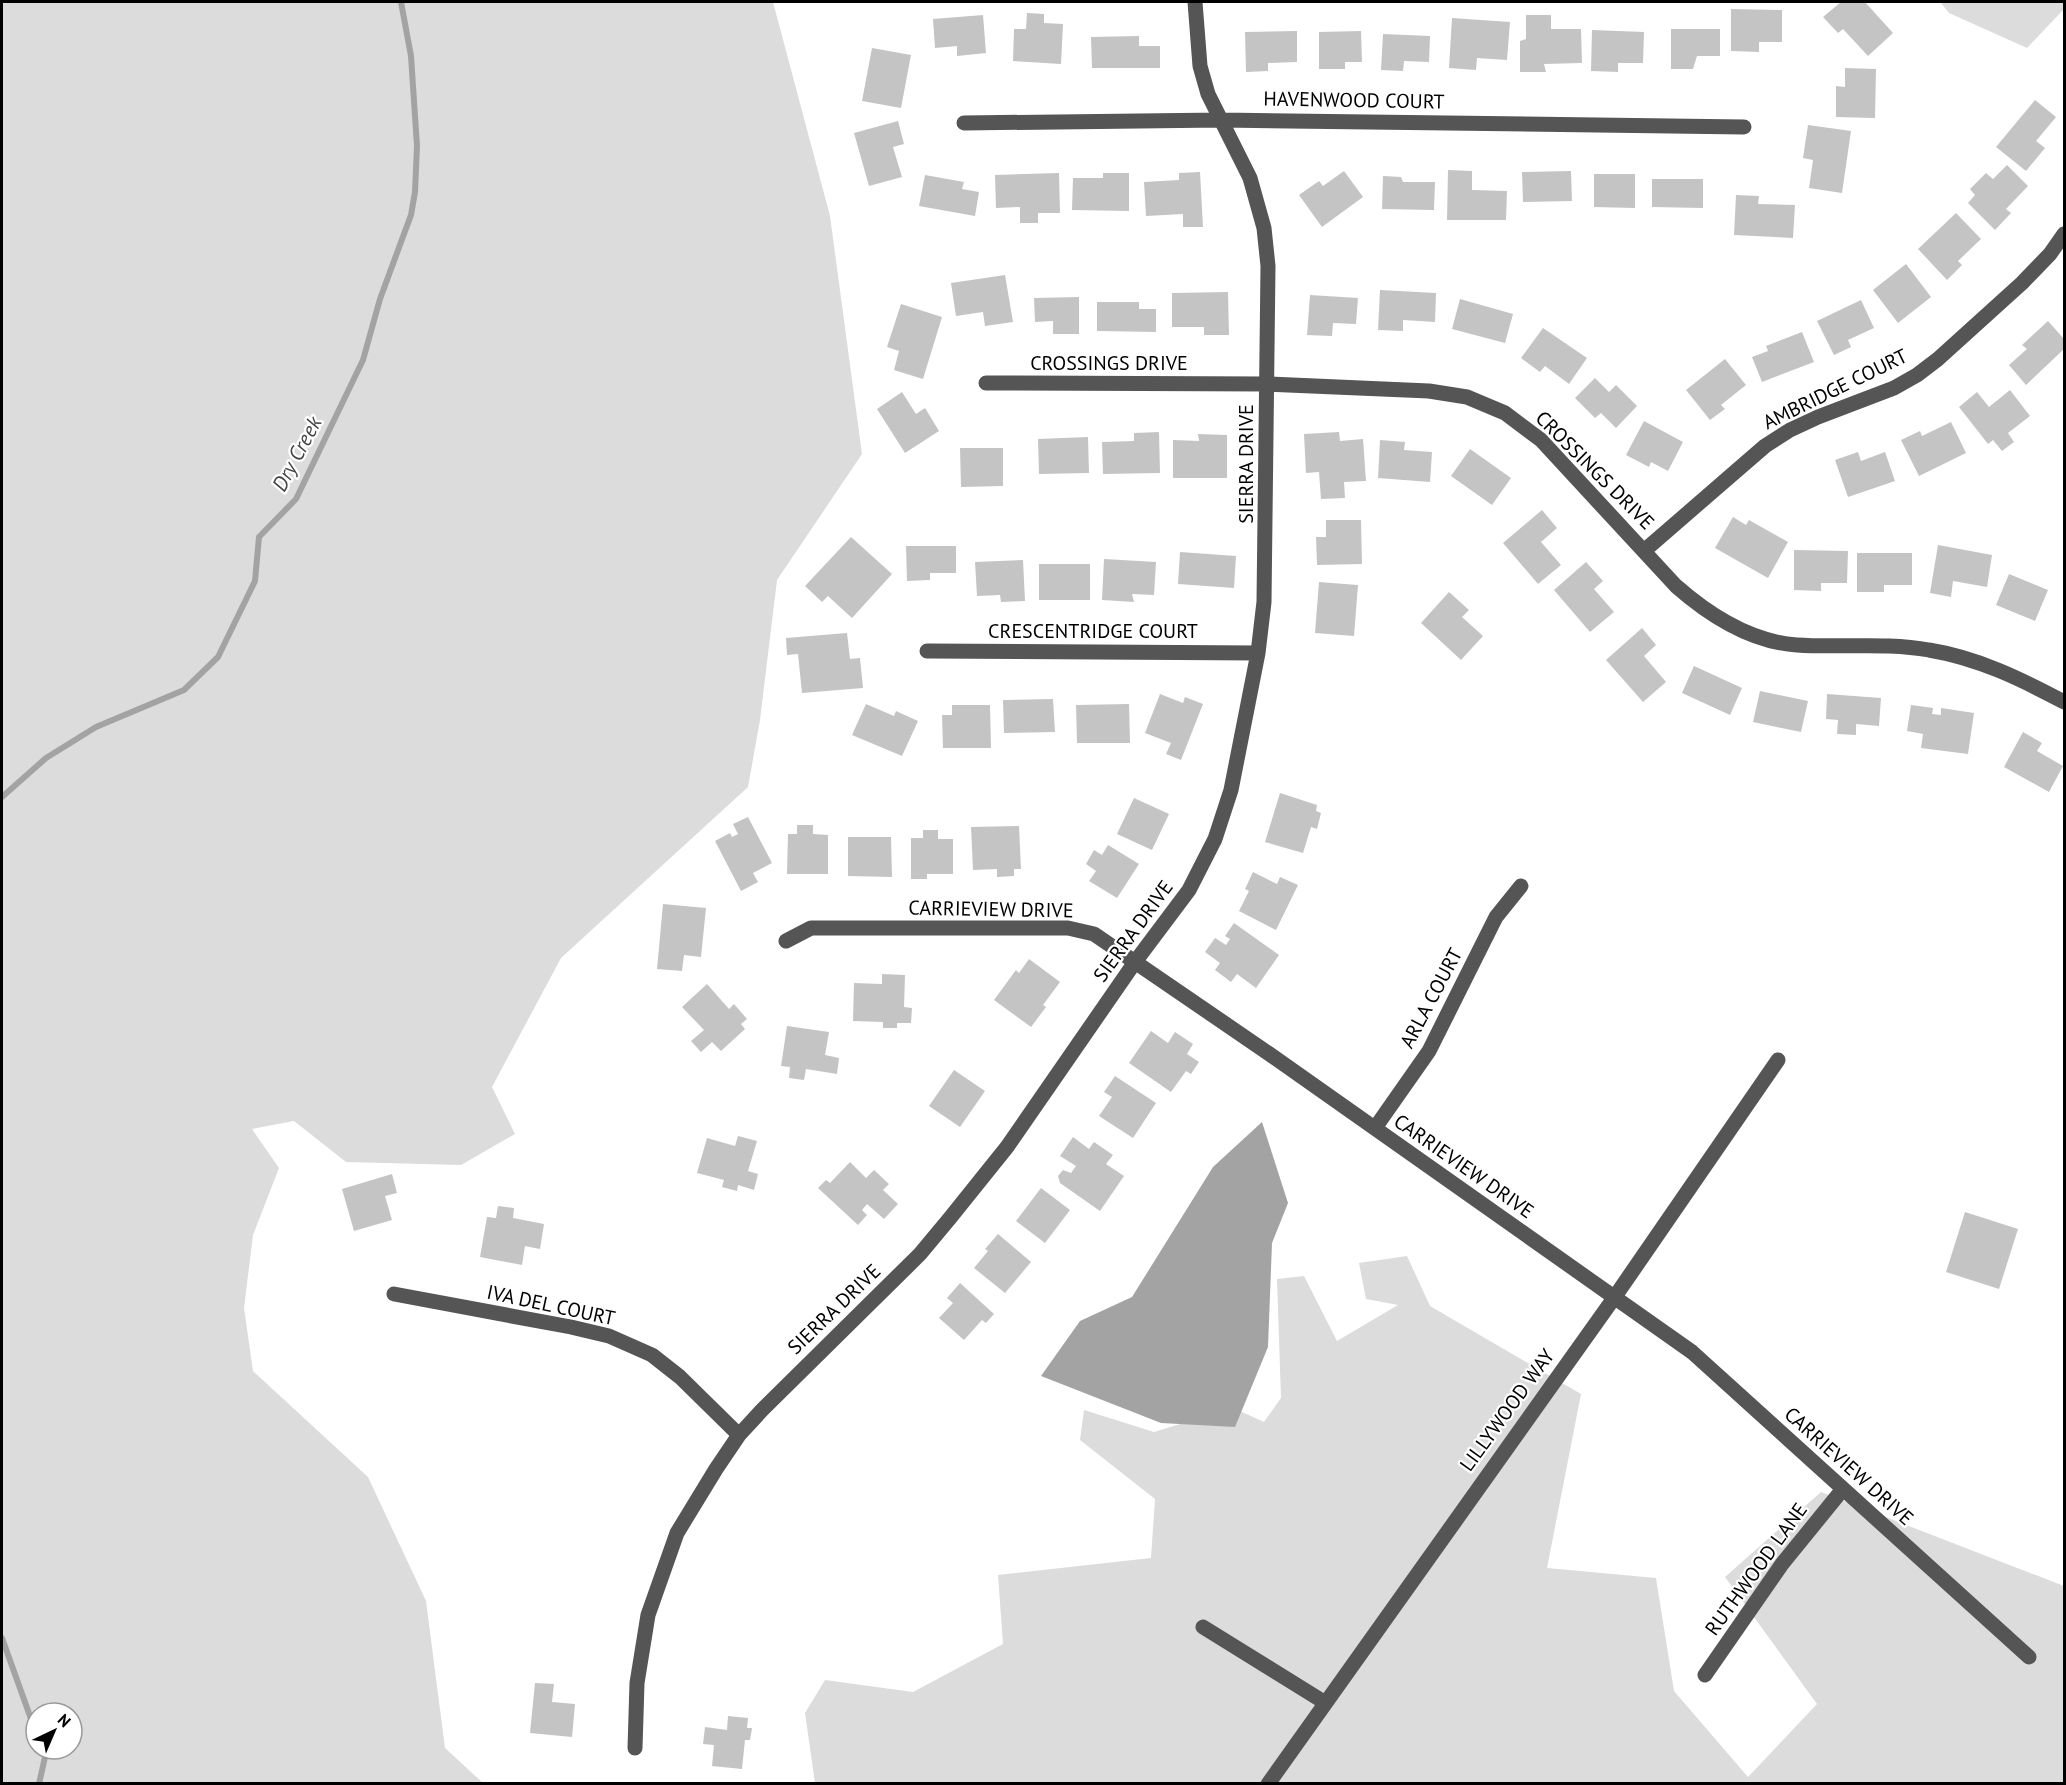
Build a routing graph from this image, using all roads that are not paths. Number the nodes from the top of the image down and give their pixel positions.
1 (1195, 2) edge
2 (1221, 120) junction
3 (964, 123) dead end
4 (1744, 126) dead end
5 (2064, 234) edge
6 (986, 383) dead end
7 (1267, 384) junction
8 (1645, 550) junction
9 (927, 651) dead end
10 (1258, 653) junction
11 (2064, 702) edge
12 (1521, 886) dead end
13 (786, 941) dead end
14 (1135, 962) junction
15 (1778, 1060) dead end
16 (1375, 1128) junction
17 (394, 1294) dead end
18 (1614, 1298) junction
19 (739, 1435) junction
20 (1843, 1489) junction
21 (1203, 1627) dead end
22 (2029, 1657) dead end
23 (1705, 1675) dead end
24 (1324, 1702) junction
25 (635, 1748) dead end
26 (1268, 1784) edge

1 - 2 street, SIERRA DRIVE
2 - 3 street, HAVENWOOD COURT
2 - 4 street, HAVENWOOD COURT
2 - 7 street, SIERRA DRIVE
5 - 8 street, AMBRIDGE COURT
6 - 7 street, CROSSINGS DRIVE
7 - 8 street, CROSSINGS DRIVE
7 - 10 street, SIERRA DRIVE
8 - 11 street, CROSSINGS DRIVE
9 - 10 street, CRESCENTRIDGE COURT
10 - 14 street, SIERRA DRIVE
12 - 16 street, ARLA COURT
13 - 14 street, CARRIEVIEW DRIVE
14 - 16 street, CARRIEVIEW DRIVE
14 - 19 street, SIERRA DRIVE
15 - 18 street, LILLYWOOD WAY
16 - 18 street, CARRIEVIEW DRIVE
17 - 19 street, IVA DEL COURT
18 - 20 street, CARRIEVIEW DRIVE
18 - 24 street, LILLYWOOD WAY
19 - 25 street, SIERRA DRIVE
20 - 22 street, CARRIEVIEW DRIVE
20 - 23 street, RUTHWOOD LANE
21 - 24 street
24 - 26 street, LILLYWOOD WAY

